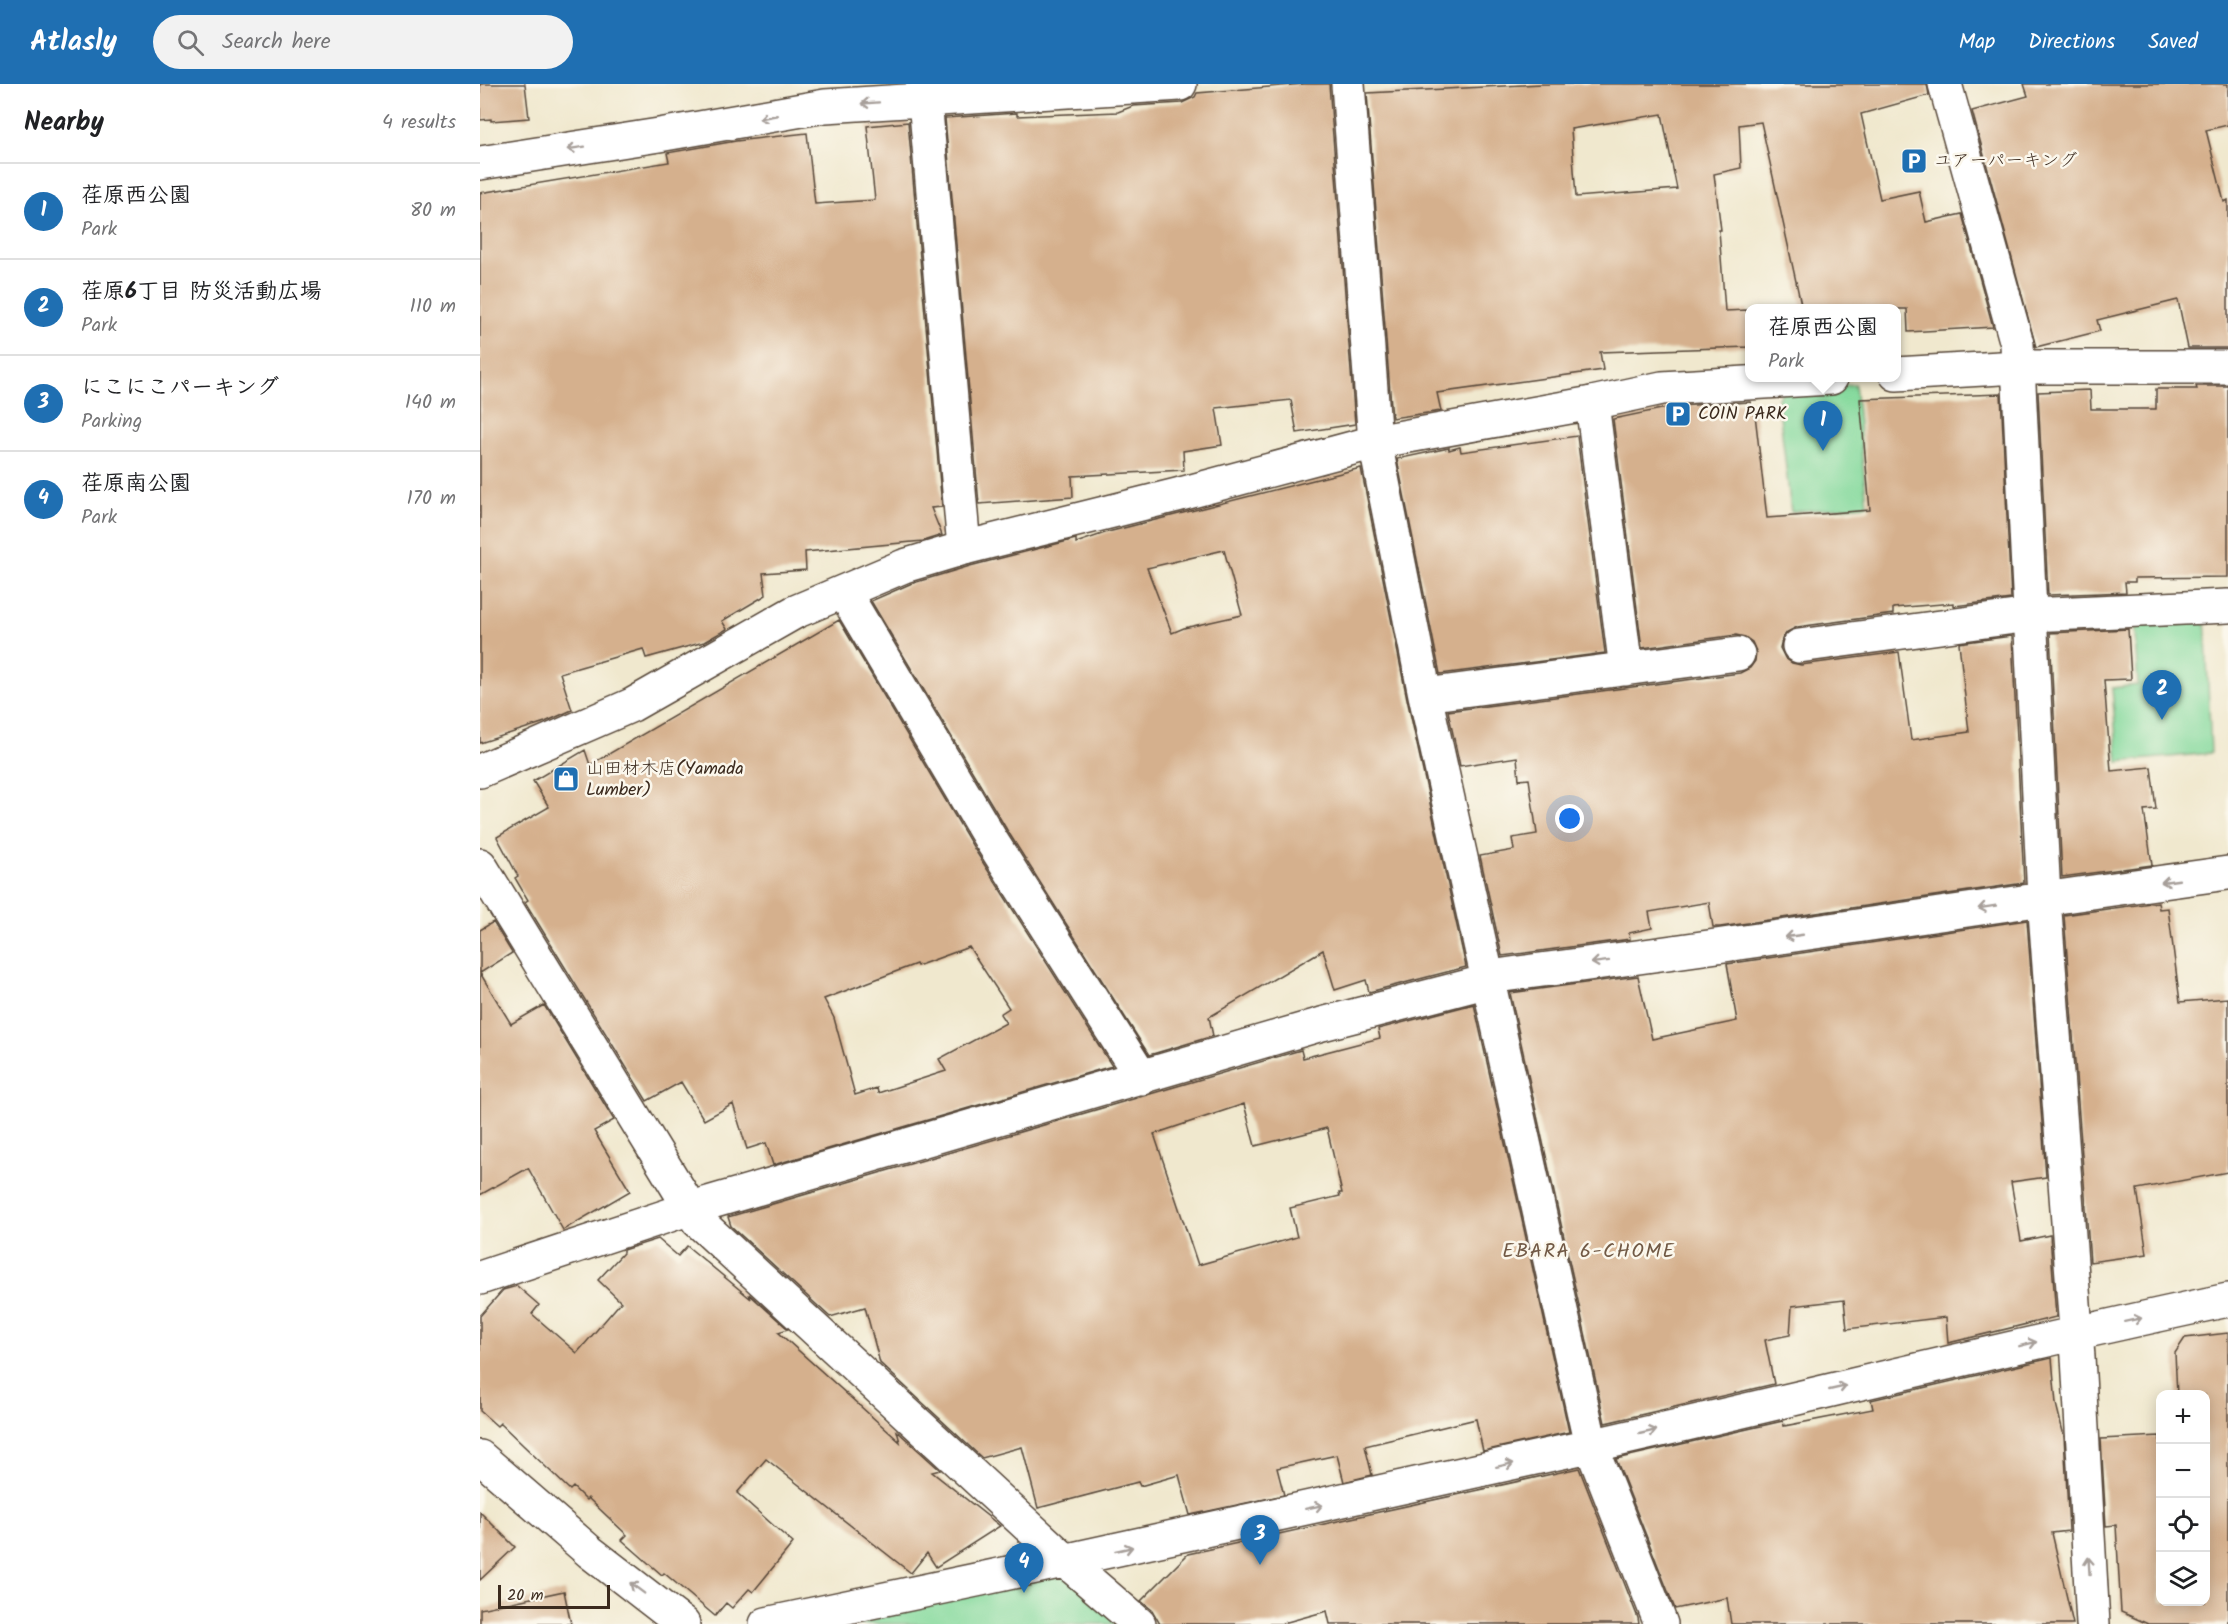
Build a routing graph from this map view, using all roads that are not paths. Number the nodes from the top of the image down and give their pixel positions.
1 (1180, 84) edge
2 (1348, 84) edge
3 (1945, 84) edge
4 (825, 95) edge
5 (925, 100) junction
6 (480, 163) edge
7 (2018, 367) junction
8 (2228, 367) edge
9 (1901, 374) edge
10 (1764, 382) edge
11 (1592, 403) junction
12 (1375, 442) junction
13 (964, 548) junction
14 (844, 592) junction
15 (2228, 606) edge
16 (2030, 615) junction
17 (1799, 646) dead end
18 (1738, 654) dead end
19 (1626, 669) junction
20 (1425, 695) junction
21 (480, 771) edge
22 (480, 865) edge
23 (2228, 873) edge
24 (2044, 898) junction
25 (1488, 980) junction
26 (1142, 1078) junction
27 (691, 1208) junction
28 (480, 1278) edge
29 (2228, 1300) edge
30 (2076, 1332) junction
31 (1591, 1446) junction
32 (480, 1457) edge
33 (1067, 1562) junction
34 (683, 1624) edge
35 (765, 1624) edge
36 (1138, 1624) edge
37 (1661, 1624) edge
38 (2093, 1624) edge

1 - 5 street
2 - 12 street
3 - 7 street
5 -> 4 street
4 -> 6 street
5 - 13 street
7 - 8 street
7 - 9 street
7 - 16 street
10 - 11 street
11 - 12 street
11 - 19 street
12 - 13 street
12 - 20 street
13 - 14 street
14 - 21 street
14 - 26 street
15 - 16 street
16 - 17 street
16 - 24 street
18 - 19 street
19 - 20 street
20 - 25 street
22 - 27 street
23 -> 24 street
24 -> 25 street
24 - 30 street
25 - 26 street
25 - 31 street
26 - 27 street
27 - 28 street
27 - 33 street
30 -> 29 street
31 -> 30 street
38 -> 30 street
33 -> 31 street
31 - 37 street
34 -> 32 street
33 - 35 street
33 - 36 street

